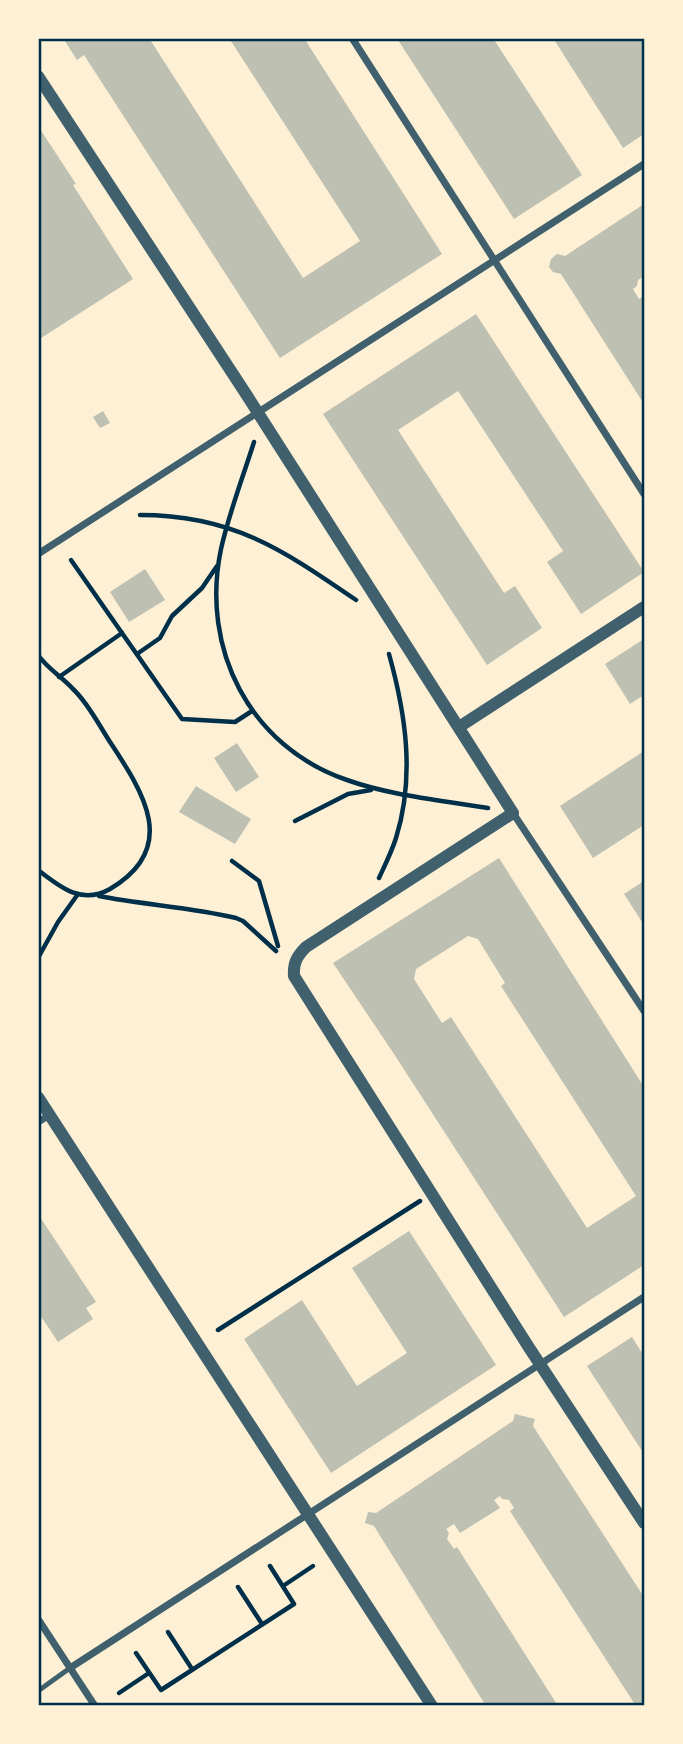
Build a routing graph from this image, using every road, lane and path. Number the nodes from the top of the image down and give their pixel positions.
1 (352, 38) edge
2 (38, 76) edge
3 (645, 164) edge
4 (493, 261) junction
5 (258, 415) junction
6 (254, 442) dead end
7 (645, 494) edge
8 (140, 515) dead end
9 (228, 528) junction
10 (38, 554) edge
11 (71, 560) dead end
12 (219, 563) junction
13 (360, 603) dead end
14 (645, 607) edge
15 (122, 633) junction
16 (386, 643) dead end
17 (137, 654) junction
18 (38, 655) edge
19 (58, 677) junction
20 (252, 711) junction
21 (459, 727) junction
22 (376, 789) junction
23 (405, 794) junction
24 (489, 808) dead end
25 (513, 813) junction
26 (295, 821) dead end
27 (232, 861) dead end
28 (38, 870) edge
29 (379, 878) dead end
30 (78, 894) junction
31 (98, 896) junction
32 (38, 958) edge
33 (645, 1011) edge
34 (38, 1097) edge
35 (44, 1118) edge
36 (423, 1198) dead end
37 (645, 1297) edge
38 (218, 1330) dead end
39 (541, 1363) junction
40 (307, 1515) junction
41 (645, 1523) edge
42 (270, 1566) dead end
43 (313, 1566) dead end
44 (283, 1586) junction
45 (238, 1587) dead end
46 (38, 1619) edge
47 (262, 1625) junction
48 (168, 1632) dead end
49 (136, 1653) dead end
50 (70, 1668) junction
51 (192, 1669) junction
52 (149, 1673) junction
53 (38, 1691) edge
54 (119, 1693) dead end
55 (95, 1706) edge
56 (432, 1706) edge

1 - 4 street
2 - 5 street
3 - 4 street
4 - 5 street
4 - 7 street
5 - 10 street
5 - 21 street
6 - 9 path
8 - 9 path
9 - 12 path
9 - 13 path
11 - 15 path
12 - 17 path
12 - 20 path
14 - 21 street
15 - 17 path
15 - 19 path
16 - 23 path
17 - 20 path
18 - 19 path
19 - 31 path
20 - 22 path
21 - 25 street
22 - 23 path
22 - 26 path
23 - 24 path
23 - 29 path
25 - 33 street
25 - 39 street
27 - 31 path
28 - 30 path
30 - 31 path
30 - 32 path
34 - 35 street
35 - 40 street
36 - 38 path
37 - 39 street
39 - 40 street
39 - 41 street
40 - 50 street
40 - 56 street
42 - 44 path
43 - 44 path
44 - 47 path
45 - 47 path
46 - 50 street
47 - 51 path
48 - 51 path
49 - 52 path
50 - 53 lane
50 - 55 street
51 - 52 path
52 - 54 path

